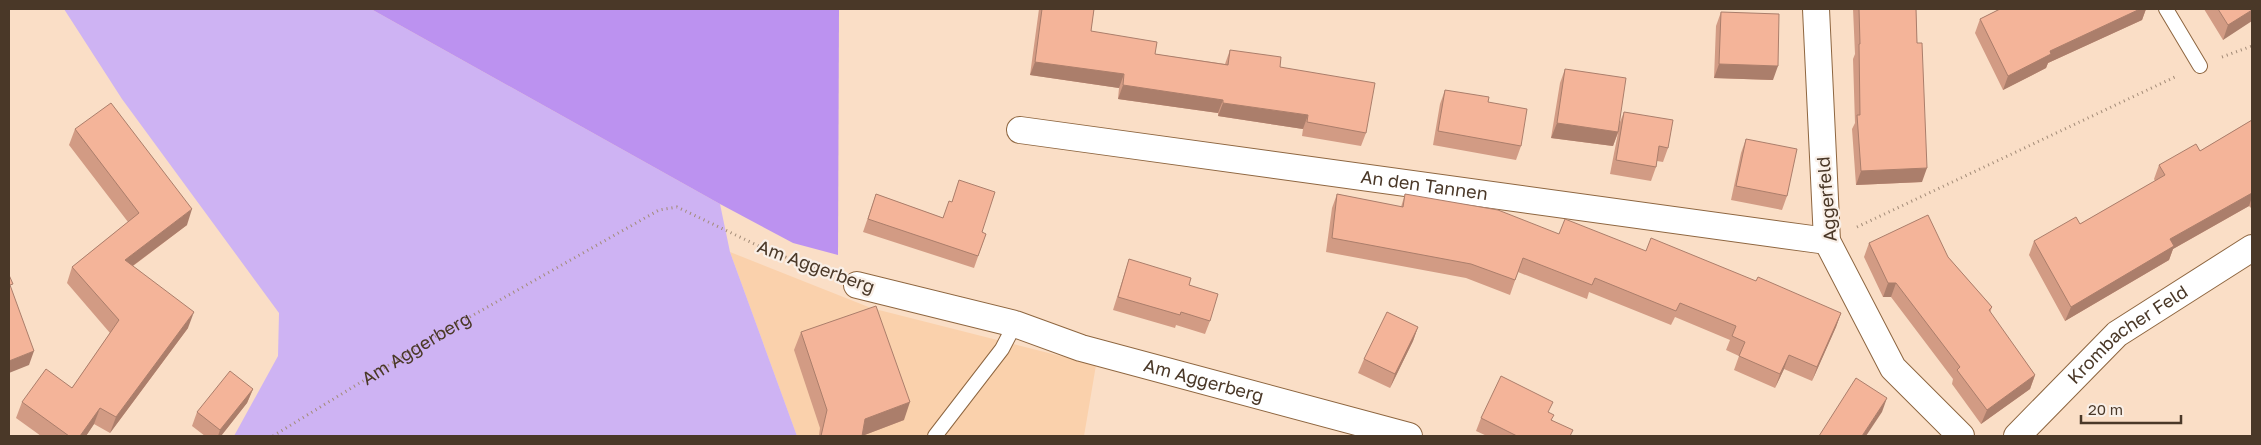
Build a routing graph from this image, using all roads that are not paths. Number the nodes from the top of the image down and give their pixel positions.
1 (1816, 9) edge
2 (2166, 9) edge
3 (2200, 66) road end
4 (1020, 130) dead end
5 (1827, 241) junction
6 (2252, 248) edge
7 (857, 285) road end
8 (1015, 324) junction
9 (935, 436) edge
10 (1409, 436) edge
11 (1960, 436) edge
12 (2017, 436) edge

1 - 5 street, Aggerfeld
2 - 3 lane
4 - 5 street, An den Tannen
5 - 11 street, Aggerfeld
6 - 12 street, Krombacher Feld
7 - 8 street, Am Aggerberg
8 - 9 lane
8 - 10 street, Am Aggerberg

